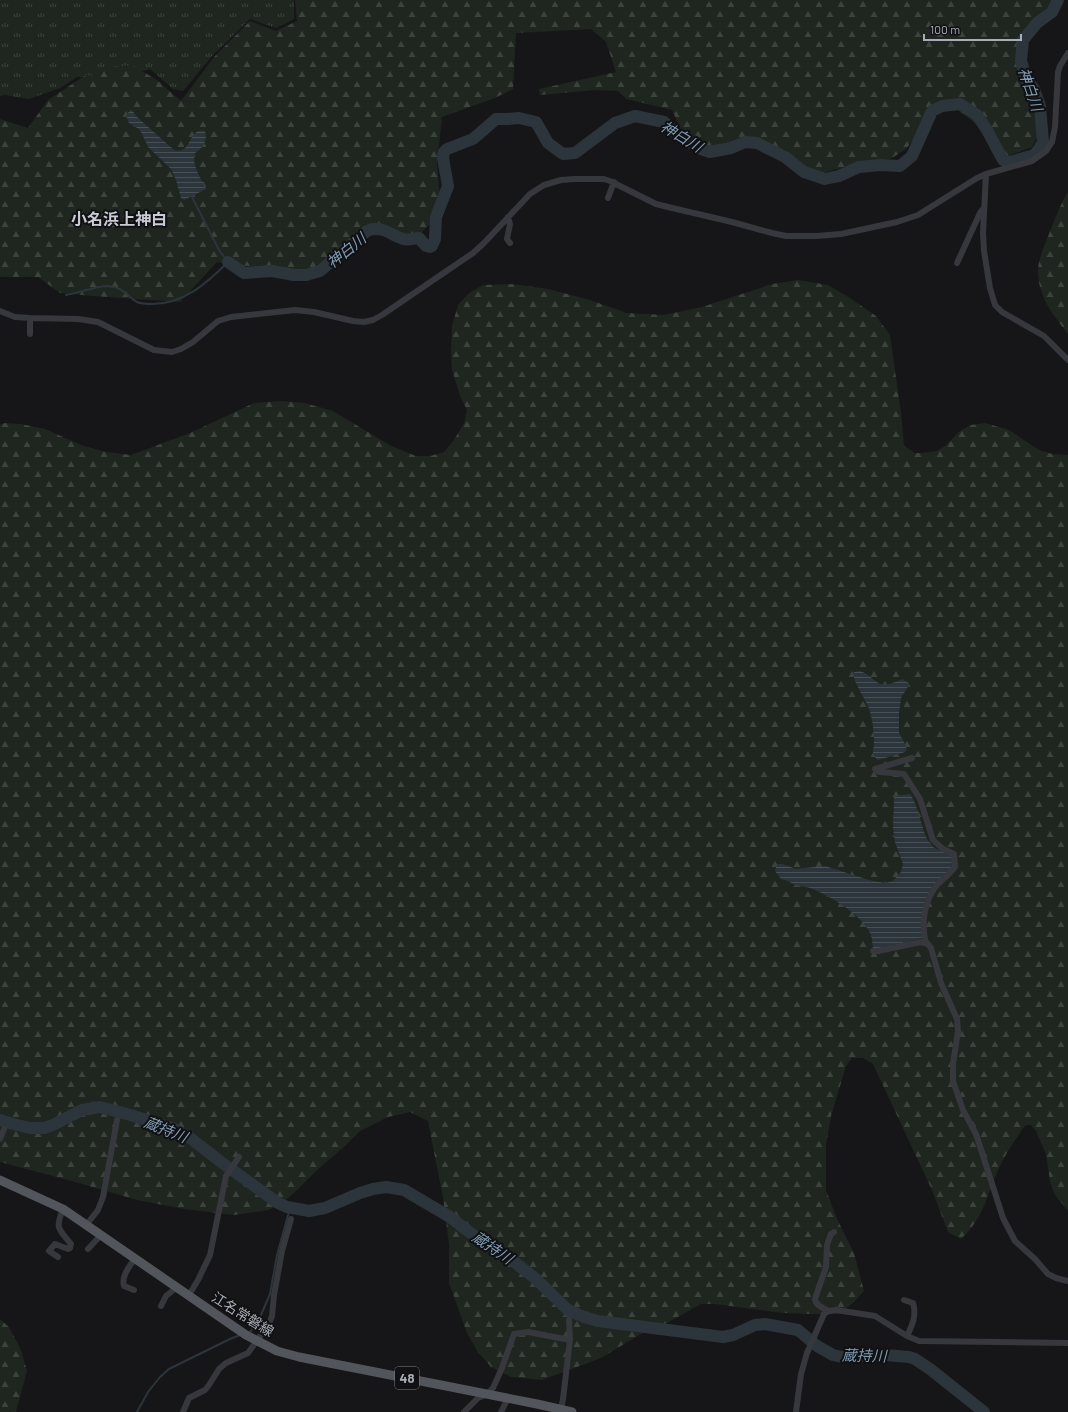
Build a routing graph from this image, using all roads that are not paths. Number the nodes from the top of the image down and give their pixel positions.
1 (1068, 53) edge
2 (986, 174) junction
3 (614, 182) junction
4 (608, 198) dead end
5 (984, 210) junction
6 (508, 216) junction
7 (510, 244) dead end
8 (957, 263) dead end
9 (0, 311) edge
10 (30, 318) junction
11 (30, 334) dead end
12 (1068, 360) edge
13 (912, 758) dead end
14 (926, 943) junction
15 (873, 951) dead end
16 (117, 1120) dead end
17 (4, 1129) dead end
18 (0, 1139) edge
19 (239, 1158) dead end
20 (0, 1180) edge
21 (63, 1209) junction
22 (291, 1219) dead end
23 (87, 1224) junction
24 (834, 1232) dead end
25 (101, 1235) junction
26 (88, 1249) dead end
27 (58, 1257) dead end
28 (135, 1258) junction
29 (1068, 1281) edge
30 (176, 1288) junction
31 (134, 1290) dead end
32 (188, 1295) junction
33 (904, 1300) dead end
34 (161, 1306) dead end
35 (829, 1311) junction
36 (569, 1320) dead end
37 (907, 1336) junction
38 (570, 1340) junction
39 (256, 1341) junction
40 (1068, 1343) edge
41 (487, 1394) junction
42 (508, 1398) junction
43 (536, 1404) junction
44 (561, 1409) junction
45 (182, 1412) edge
46 (464, 1412) edge
47 (501, 1412) edge
48 (542, 1412) edge
49 (572, 1412) edge
50 (796, 1412) edge

1 - 2 street
2 - 3 street
2 - 5 street
3 - 4 street
3 - 6 street
5 - 8 street
5 - 12 street
6 - 7 street
6 - 10 street
9 - 10 street
10 - 11 street
13 - 14 street
14 - 15 street
14 - 29 street
16 - 23 street
17 - 18 street
19 - 32 street
20 - 21 main road, 江名常磐線 / 48
21 - 23 main road, 江名常磐線 / 48
21 - 27 street
22 - 39 street
23 - 25 main road, 江名常磐線 / 48
24 - 35 street
25 - 26 street
25 - 28 main road, 江名常磐線 / 48
28 - 30 main road, 江名常磐線 / 48
28 - 31 street
30 - 32 main road, 江名常磐線 / 48
30 - 34 street
32 - 39 main road, 江名常磐線 / 48
33 - 37 street
35 - 37 street
35 - 50 street
36 - 38 street
37 - 40 street
38 - 41 street
38 - 44 street
39 - 41 main road, 江名常磐線 / 48
39 - 45 street
41 - 42 main road, 江名常磐線 / 48
41 - 46 street
42 - 43 main road, 江名常磐線 / 48
42 - 47 street
43 - 44 main road, 江名常磐線 / 48
43 - 48 street
44 - 49 main road, 江名常磐線 / 48

